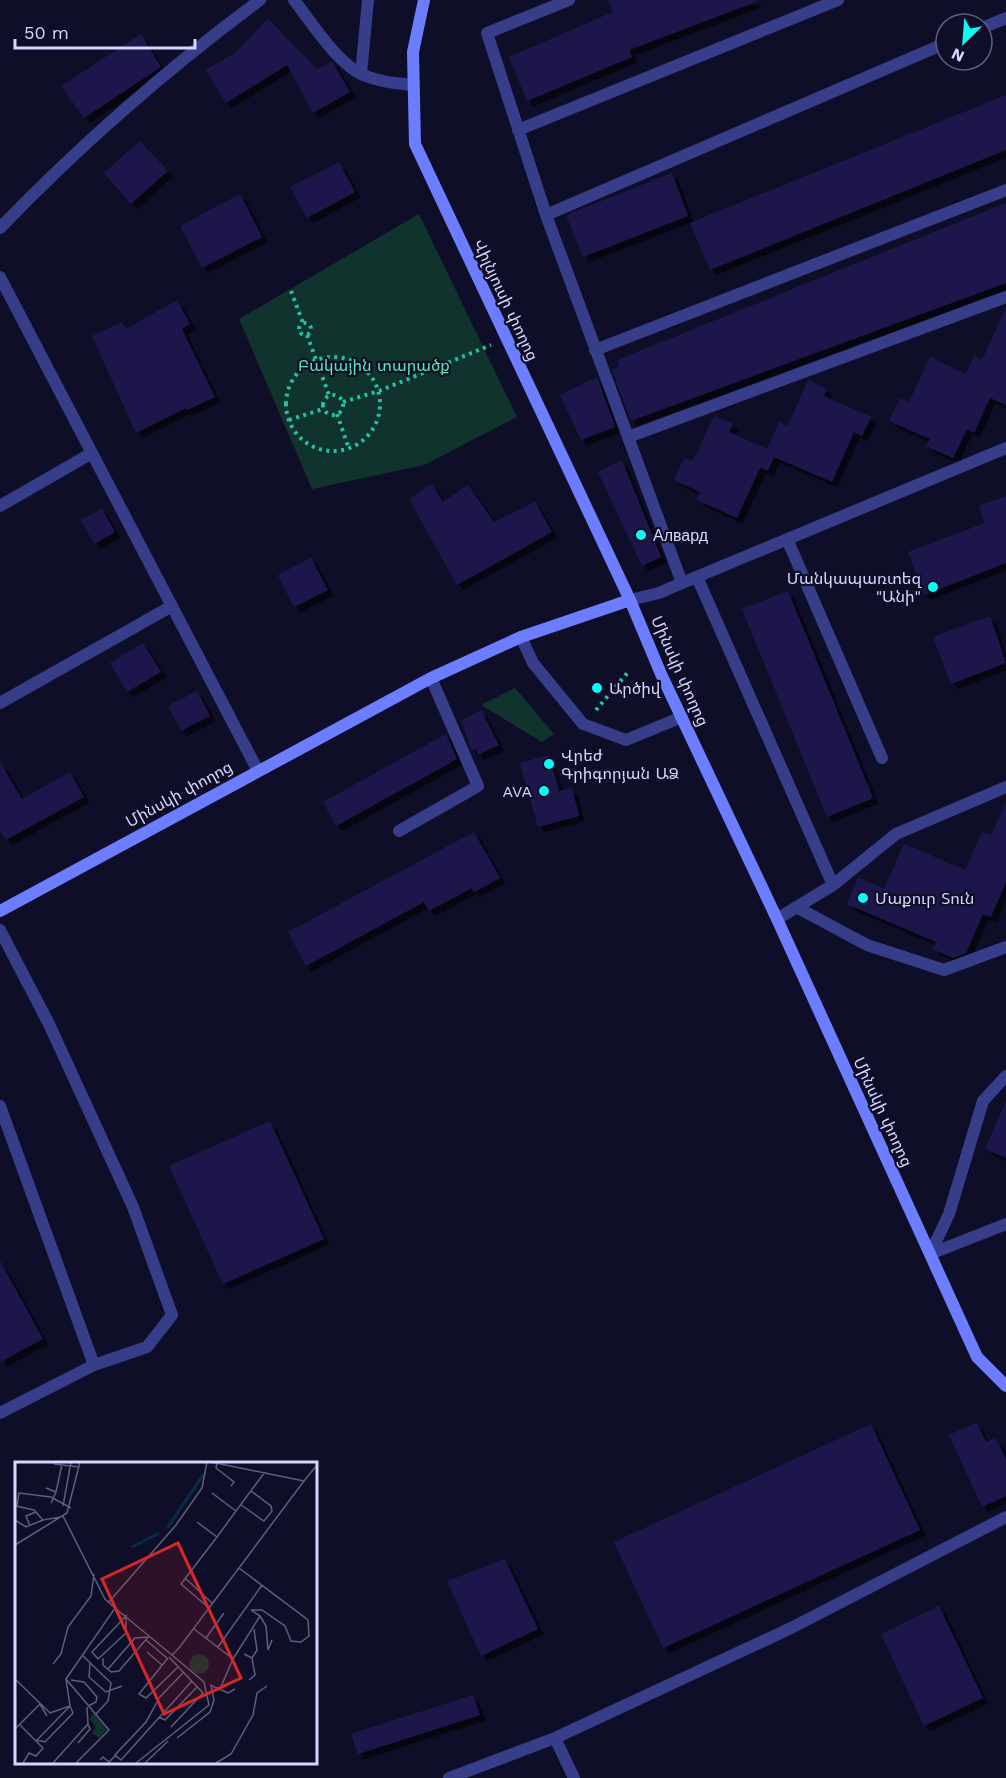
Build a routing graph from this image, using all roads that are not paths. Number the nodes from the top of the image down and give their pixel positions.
1 (260, 0) edge
2 (294, 0) edge
3 (368, 0) edge
4 (424, 0) edge
5 (569, 0) edge
6 (838, 0) edge
7 (934, 48) edge
8 (361, 74) junction
9 (413, 85) junction
10 (518, 130) junction
11 (1006, 190) edge
12 (546, 215) junction
13 (0, 228) edge
14 (0, 277) edge
15 (1006, 297) edge
16 (596, 350) junction
17 (628, 437) junction
18 (1006, 448) edge
19 (92, 453) junction
20 (0, 506) edge
21 (787, 539) junction
22 (697, 577) junction
23 (682, 583) junction
24 (630, 600) junction
25 (172, 606) junction
26 (521, 637) junction
27 (431, 678) junction
28 (0, 704) edge
29 (682, 717) junction
30 (882, 758) dead end
31 (257, 769) junction
32 (1006, 787) edge
33 (399, 831) dead end
34 (833, 885) junction
35 (798, 908) junction
36 (0, 911) edge
37 (777, 919) junction
38 (0, 930) edge
39 (1006, 947) edge
40 (1006, 1076) edge
41 (0, 1106) edge
42 (1006, 1224) edge
43 (930, 1254) junction
44 (94, 1365) junction
45 (1004, 1386) edge
46 (0, 1413) edge
47 (1006, 1517) edge
48 (555, 1738) junction
49 (449, 1778) edge
50 (574, 1778) edge

1 - 13 lane
2 - 8 lane
3 - 8 lane
4 - 9 main road, Վիլնյուսի փողոց
5 - 10 lane
6 - 10 lane
7 - 12 lane
8 - 9 lane
9 - 24 main road, Վիլնյուսի փողոց
10 - 12 lane
11 - 16 lane
12 - 16 lane
14 - 19 lane
15 - 17 lane
16 - 17 lane
17 - 23 lane
18 - 21 lane
19 - 20 lane
19 - 25 lane
21 - 22 lane
21 - 30 lane
22 - 23 lane
22 - 34 lane
23 - 24 lane
24 - 26 main road, Մինսկի փողոց
24 - 29 main road, Մինսկի փողոց
25 - 28 lane
25 - 31 lane
26 - 27 main road, Մինսկի փողոց
26 - 29 lane
27 - 31 main road, Մինսկի փողոց
27 - 33 lane
29 - 37 main road, Մինսկի փողոց
31 - 36 main road, Մինսկի փողոց
32 - 34 lane
34 - 35 lane
35 - 37 lane
35 - 39 lane
37 - 43 main road, Մինսկի փողոց
38 - 44 lane
40 - 43 lane
41 - 44 lane
42 - 43 lane
43 - 45 main road, Մինսկի փողոց
44 - 46 lane
47 - 48 lane
48 - 49 lane
48 - 50 lane

